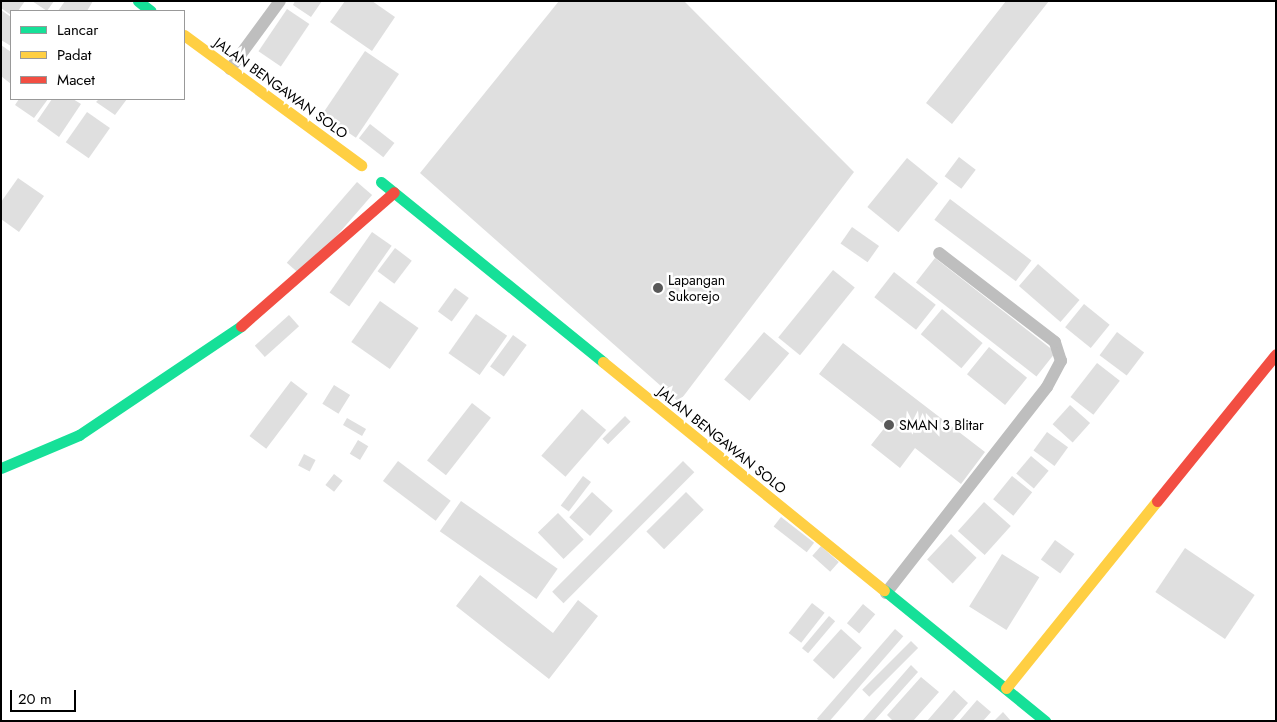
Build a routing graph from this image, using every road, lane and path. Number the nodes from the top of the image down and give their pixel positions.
1 (138, 1) edge
2 (280, 1) edge
3 (151, 10) edge
4 (185, 36) edge
5 (230, 70) junction
6 (361, 165) dead end
7 (382, 182) dead end
8 (394, 192) junction
9 (939, 253) dead end
10 (1276, 354) edge
11 (1, 468) edge
12 (886, 594) junction
13 (1006, 688) junction
14 (1045, 721) edge

1 - 3 main road
2 - 5 lane
4 - 5 main road, JALAN BENGAWAN SOLO
5 - 6 main road, JALAN BENGAWAN SOLO
7 - 8 main road, JALAN BENGAWAN SOLO
8 - 11 main road
8 - 12 main road, JALAN BENGAWAN SOLO
9 - 12 lane
10 - 13 main road
12 - 13 main road, JALAN BENGAWAN SOLO
13 - 14 main road, JALAN BENGAWAN SOLO

